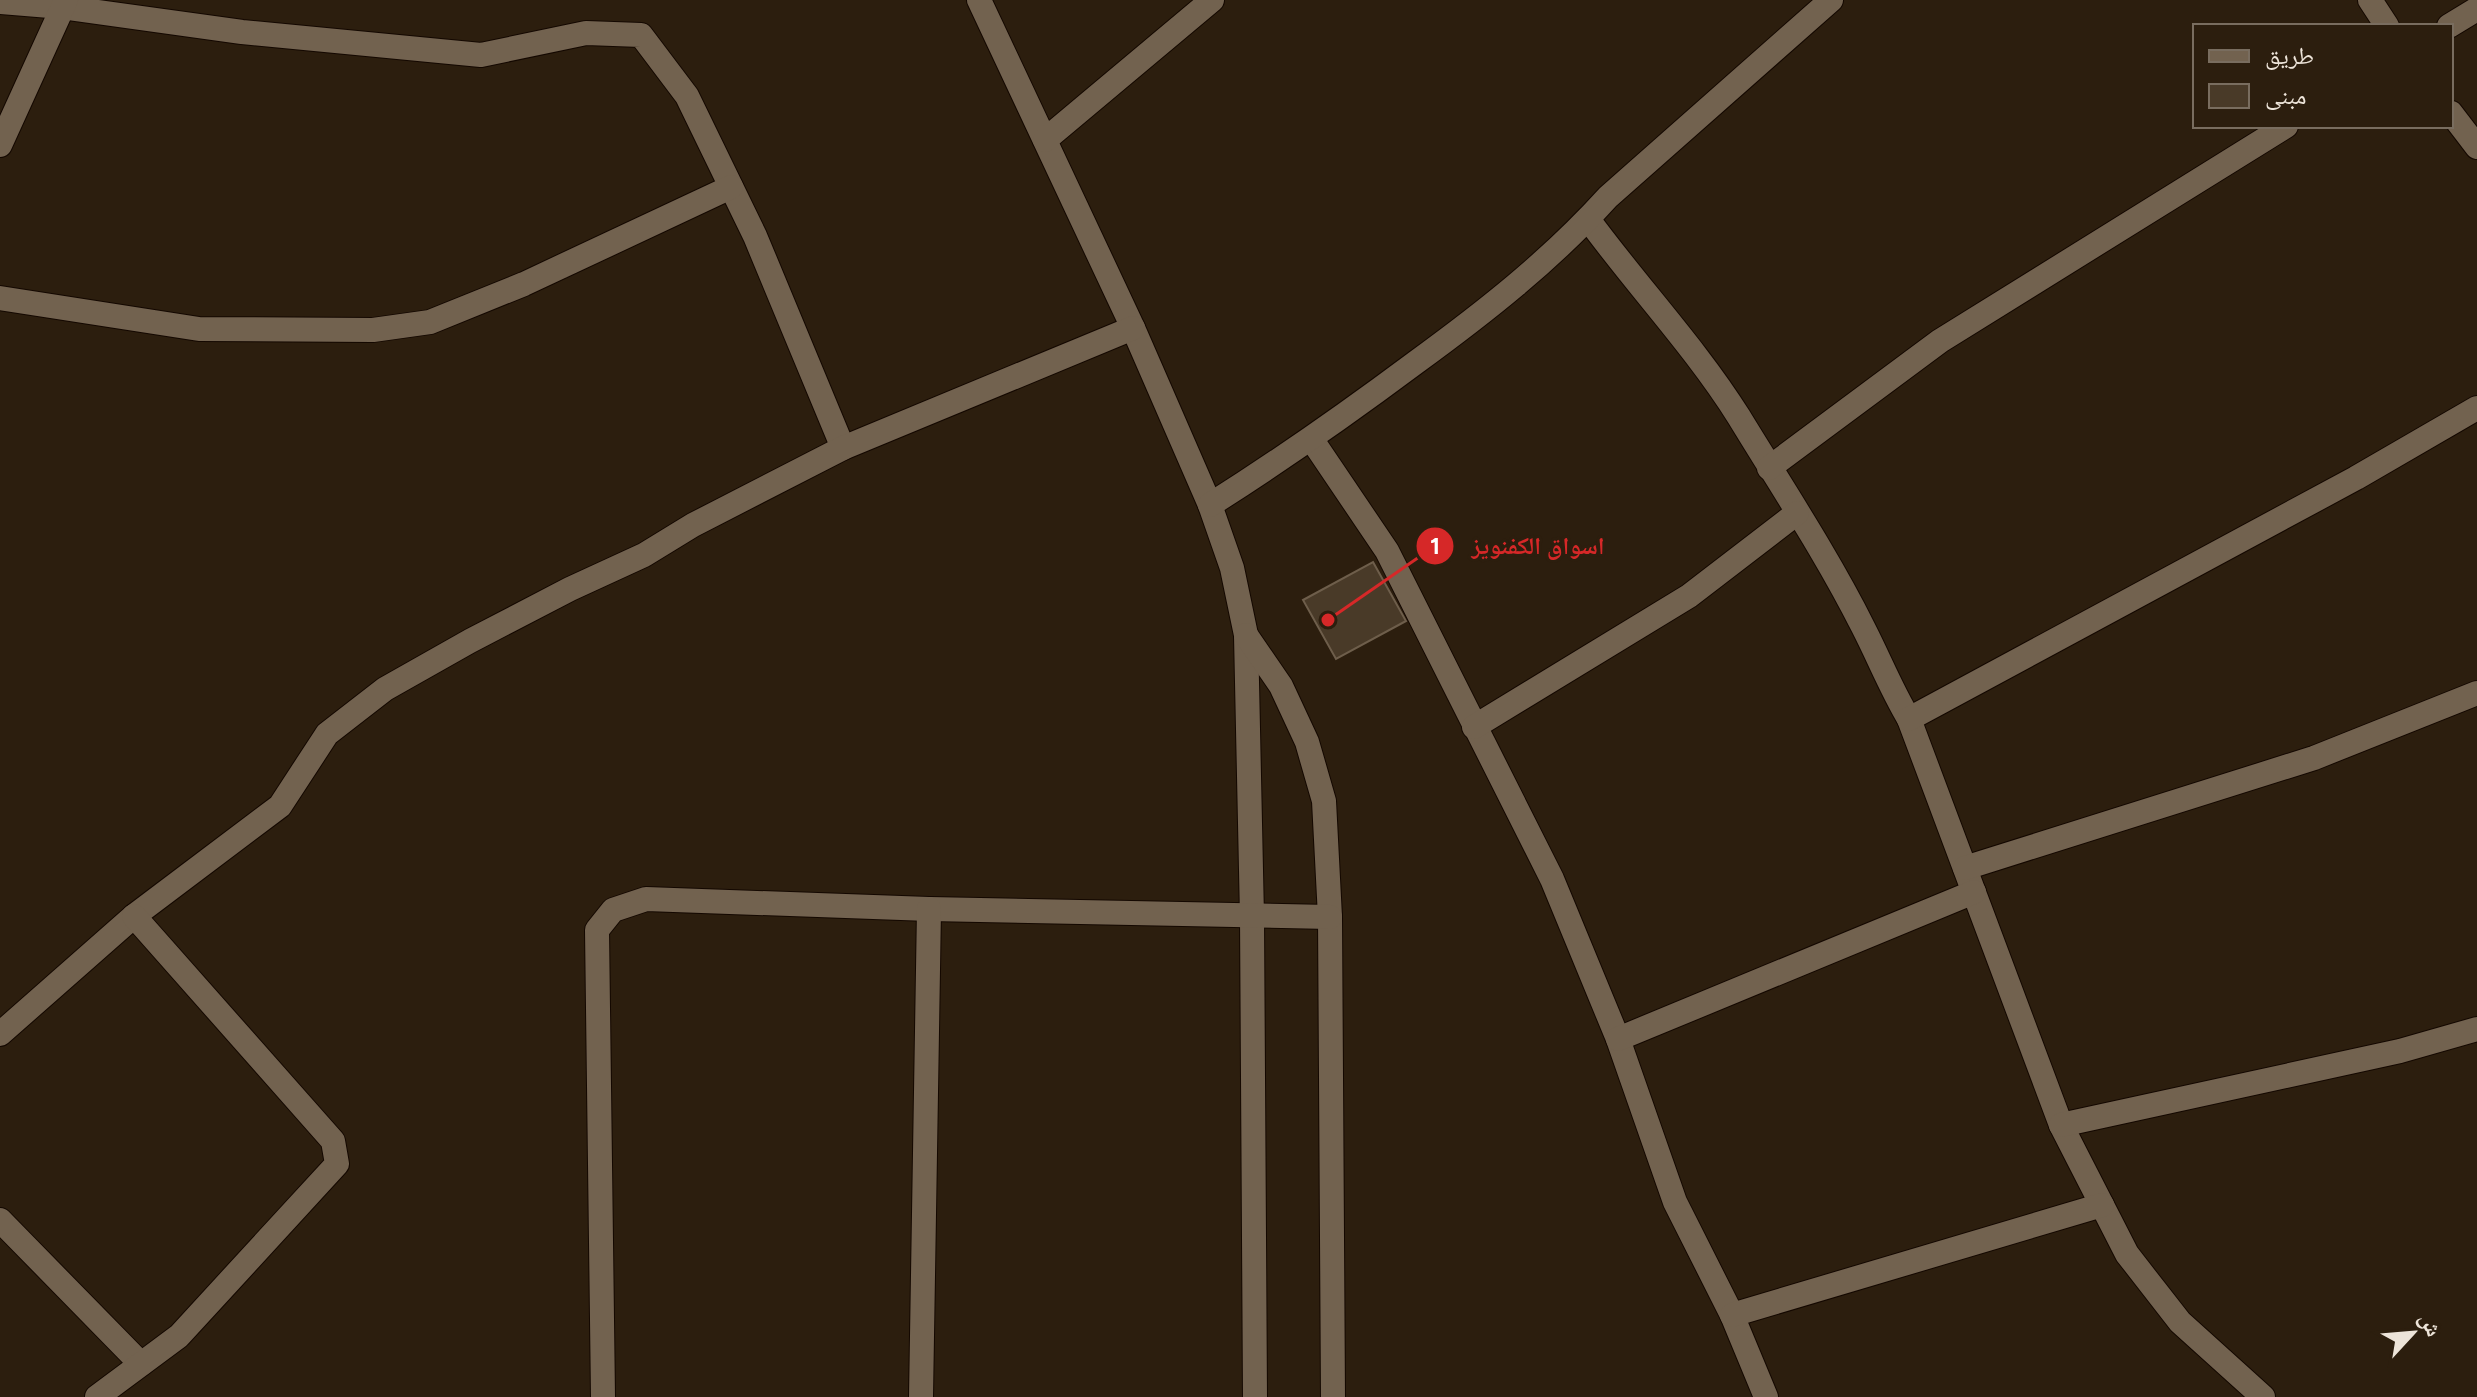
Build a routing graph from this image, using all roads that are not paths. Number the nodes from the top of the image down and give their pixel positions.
1 (979, 0) edge
2 (1212, 0) edge
3 (1831, 0) edge
4 (2370, 0) edge
5 (0, 2) edge
6 (64, 4) edge
7 (2477, 9) edge
8 (2386, 24) edge
9 (2452, 24) edge
10 (2453, 116) edge
11 (2283, 128) edge
12 (1045, 140) junction
13 (0, 145) edge
14 (2477, 147) edge
15 (731, 187) junction
16 (1588, 219) junction
17 (0, 298) edge
18 (1133, 328) junction
19 (2477, 408) edge
20 (1312, 440) junction
21 (843, 448) junction
22 (1769, 468) junction
23 (1210, 505) junction
24 (1797, 513) junction
25 (1246, 635) junction
26 (2477, 693) edge
27 (1909, 719) junction
28 (1474, 727) junction
29 (1965, 868) junction
30 (1974, 892) junction
31 (929, 909) junction
32 (134, 916) junction
33 (1252, 917) junction
34 (1330, 917) junction
35 (2477, 1029) edge
36 (0, 1034) edge
37 (1618, 1039) junction
38 (2061, 1125) junction
39 (2102, 1205) junction
40 (0, 1220) edge
41 (1732, 1315) junction
42 (141, 1364) junction
43 (97, 1397) edge
44 (603, 1397) edge
45 (921, 1397) edge
46 (1255, 1397) edge
47 (1333, 1397) edge
48 (1766, 1397) edge
49 (2263, 1397) edge

1 - 12 street
2 - 12 street
3 - 16 street
4 - 8 street
5 - 6 street
6 - 13 street
6 - 15 street
7 - 9 street
10 - 14 street
11 - 22 street
12 - 18 street
15 - 17 street
15 - 21 street
16 - 20 street
16 - 22 street
18 - 21 street
18 - 23 street
19 - 27 street
20 - 23 street
20 - 28 street
21 - 32 street
22 - 24 street
23 - 25 street
24 - 27 street
24 - 28 street
25 - 33 street
25 - 34 street
26 - 29 street
27 - 29 street
28 - 37 street
29 - 30 street
30 - 37 street
30 - 38 street
31 - 33 street
31 - 44 street
31 - 45 street
32 - 36 street
32 - 42 street
33 - 34 street
33 - 46 street
34 - 47 street
35 - 38 street
37 - 41 street
38 - 39 street
39 - 41 street
39 - 49 street
40 - 42 street
41 - 48 street
42 - 43 street

